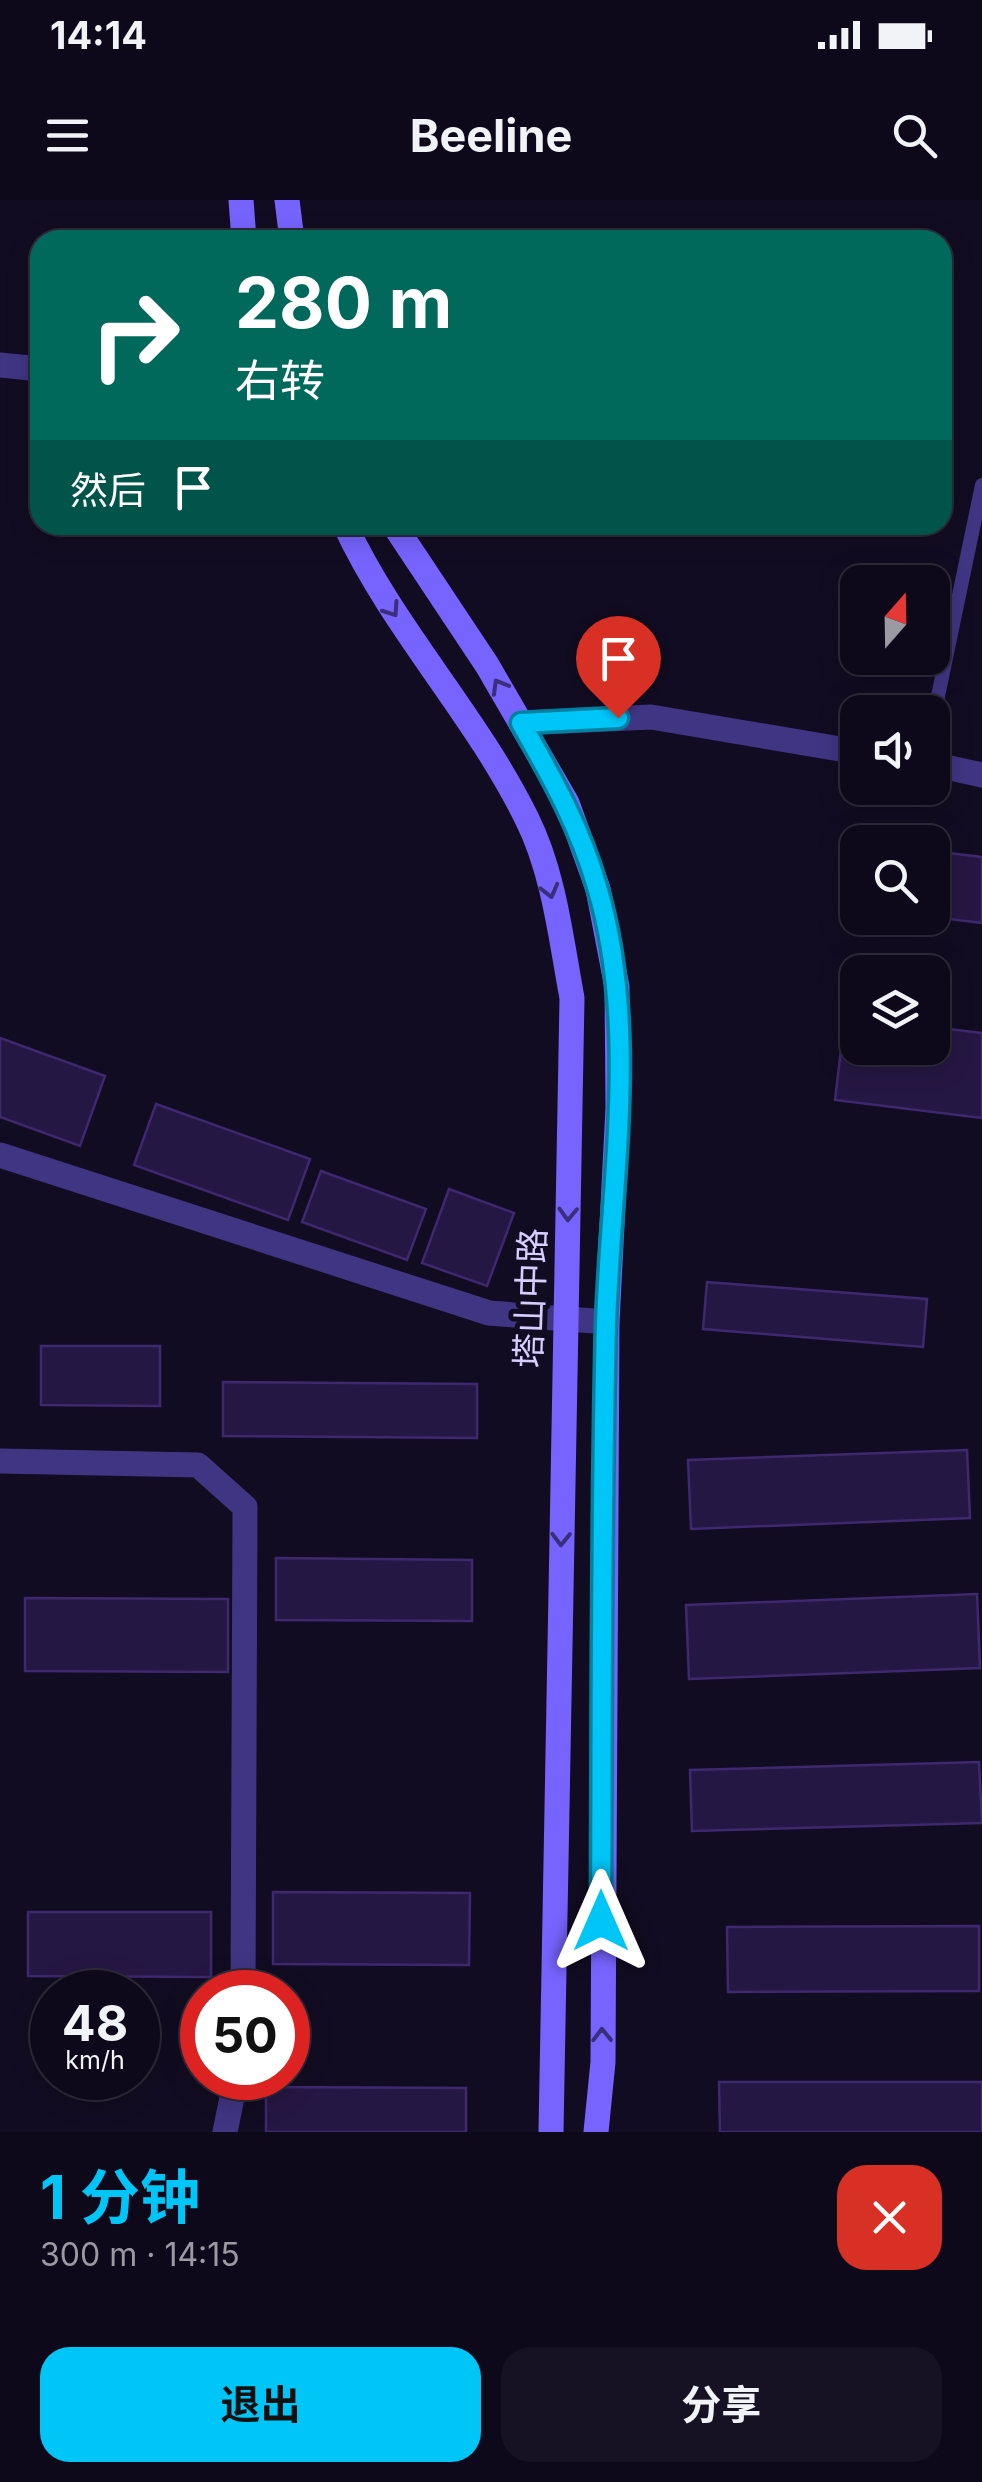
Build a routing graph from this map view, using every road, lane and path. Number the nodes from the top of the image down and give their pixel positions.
1 (242, 200) edge
2 (287, 200) edge
3 (244, 230) edge
4 (291, 230) edge
5 (0, 365) edge
6 (30, 368) edge
7 (982, 484) edge
8 (350, 535) edge
9 (400, 535) edge
10 (938, 695) edge
11 (521, 723) junction
12 (840, 749) edge
13 (950, 768) edge
14 (982, 775) edge
15 (0, 1155) edge
16 (563, 1318) junction
17 (606, 1322) junction
18 (0, 1460) edge
19 (243, 1970) edge
20 (232, 2100) edge
21 (225, 2132) edge
22 (551, 2132) edge
23 (596, 2132) edge

1 - 3 main road
2 - 4 main road
5 - 6 street
7 - 10 lane
8 -> 16 main road, 塔山中路
11 -> 9 main road
11 - 12 street
11 - 17 main road
13 - 14 street
15 - 16 street
16 - 17 street
16 -> 22 main road, 塔山中路
23 -> 17 main road
18 - 19 street
20 - 21 street

